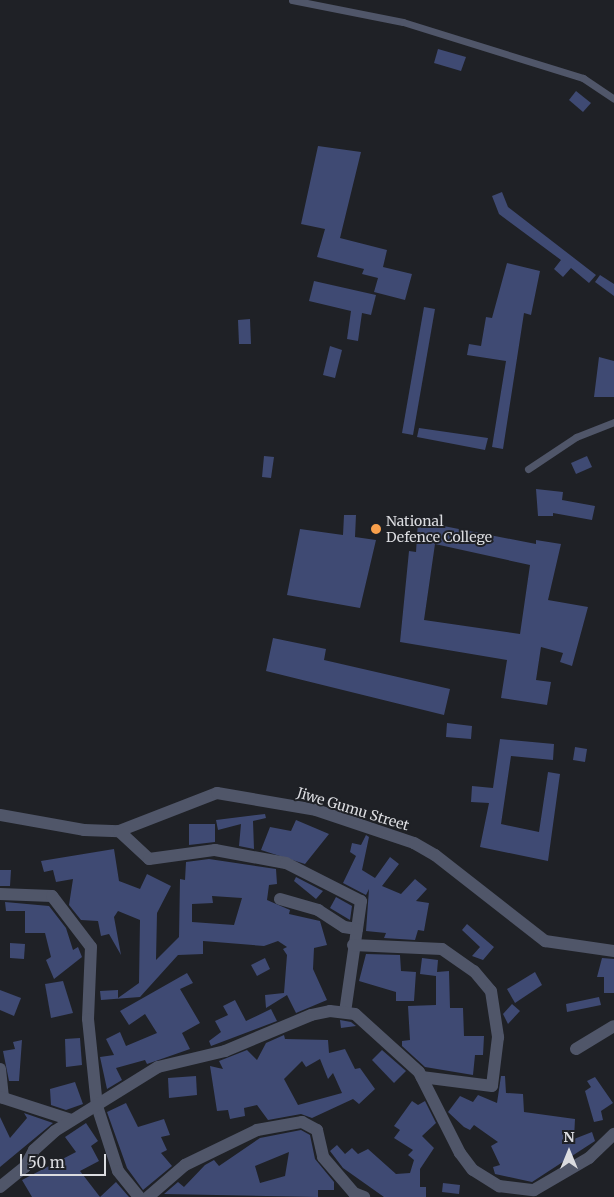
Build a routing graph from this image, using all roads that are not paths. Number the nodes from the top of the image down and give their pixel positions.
1 (292, 0) edge
2 (614, 99) edge
3 (614, 422) edge
4 (528, 469) dead end
5 (0, 815) edge
6 (119, 831) junction
7 (0, 894) edge
8 (280, 899) dead end
9 (357, 929) junction
10 (353, 946) junction
11 (614, 951) edge
12 (345, 1012) junction
13 (614, 1026) edge
14 (576, 1049) dead end
15 (0, 1068) edge
16 (422, 1077) junction
17 (1, 1098) edge
18 (97, 1106) junction
19 (71, 1120) junction
20 (614, 1134) edge
21 (0, 1188) edge
22 (357, 1196) edge
23 (2, 1197) edge
24 (139, 1197) edge
25 (148, 1197) edge

1 - 2 lane
3 - 4 lane
5 - 6 street, Jiwe Gumu Street
6 - 9 street
6 - 11 street, Jiwe Gumu Street
7 - 18 street
8 - 9 street
9 - 10 street
10 - 12 street
10 - 16 street
12 - 16 street
12 - 18 street
13 - 14 street
15 - 17 street
16 - 20 street
17 - 19 street
18 - 19 street
18 - 24 street
19 - 21 street
21 - 23 street
22 - 25 street

